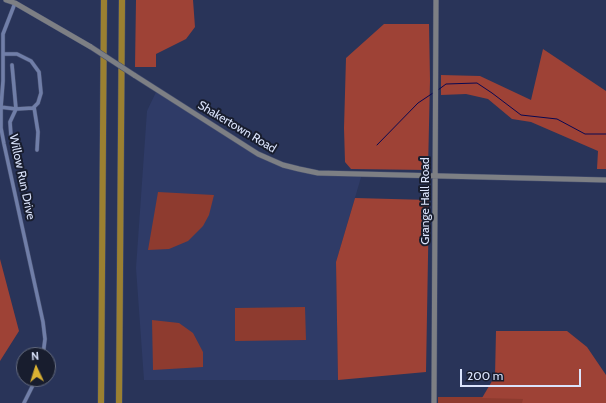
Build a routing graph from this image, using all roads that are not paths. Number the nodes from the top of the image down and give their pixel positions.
1 (6, 0) edge
2 (104, 0) edge
3 (122, 0) edge
4 (436, 0) edge
5 (15, 4) junction
6 (2, 34) edge
7 (4, 54) junction
8 (12, 65) dead end
9 (1, 107) edge
10 (34, 107) junction
11 (16, 108) junction
12 (37, 150) dead end
13 (18, 164) dead end
14 (435, 176) junction
15 (606, 180) edge
16 (44, 347) edge
17 (32, 387) edge
18 (24, 403) edge
19 (101, 403) edge
20 (119, 403) edge
21 (434, 403) edge

1 - 5 street, Shakertown Road
2 - 19 highway
3 - 20 highway
4 - 14 street, Grange Hall Road
5 - 6 street, Willow Run Drive
5 - 14 street, Shakertown Road, bridge
6 - 7 street, Willow Run Drive
7 - 9 street, Willow Run Drive
7 - 10 street
8 - 11 street
9 - 11 street
9 - 16 street, Willow Run Drive
10 - 11 street
10 - 12 street
11 - 13 street
14 - 15 street, Shakertown Road
14 - 21 street, Grange Hall Road
17 - 18 street

